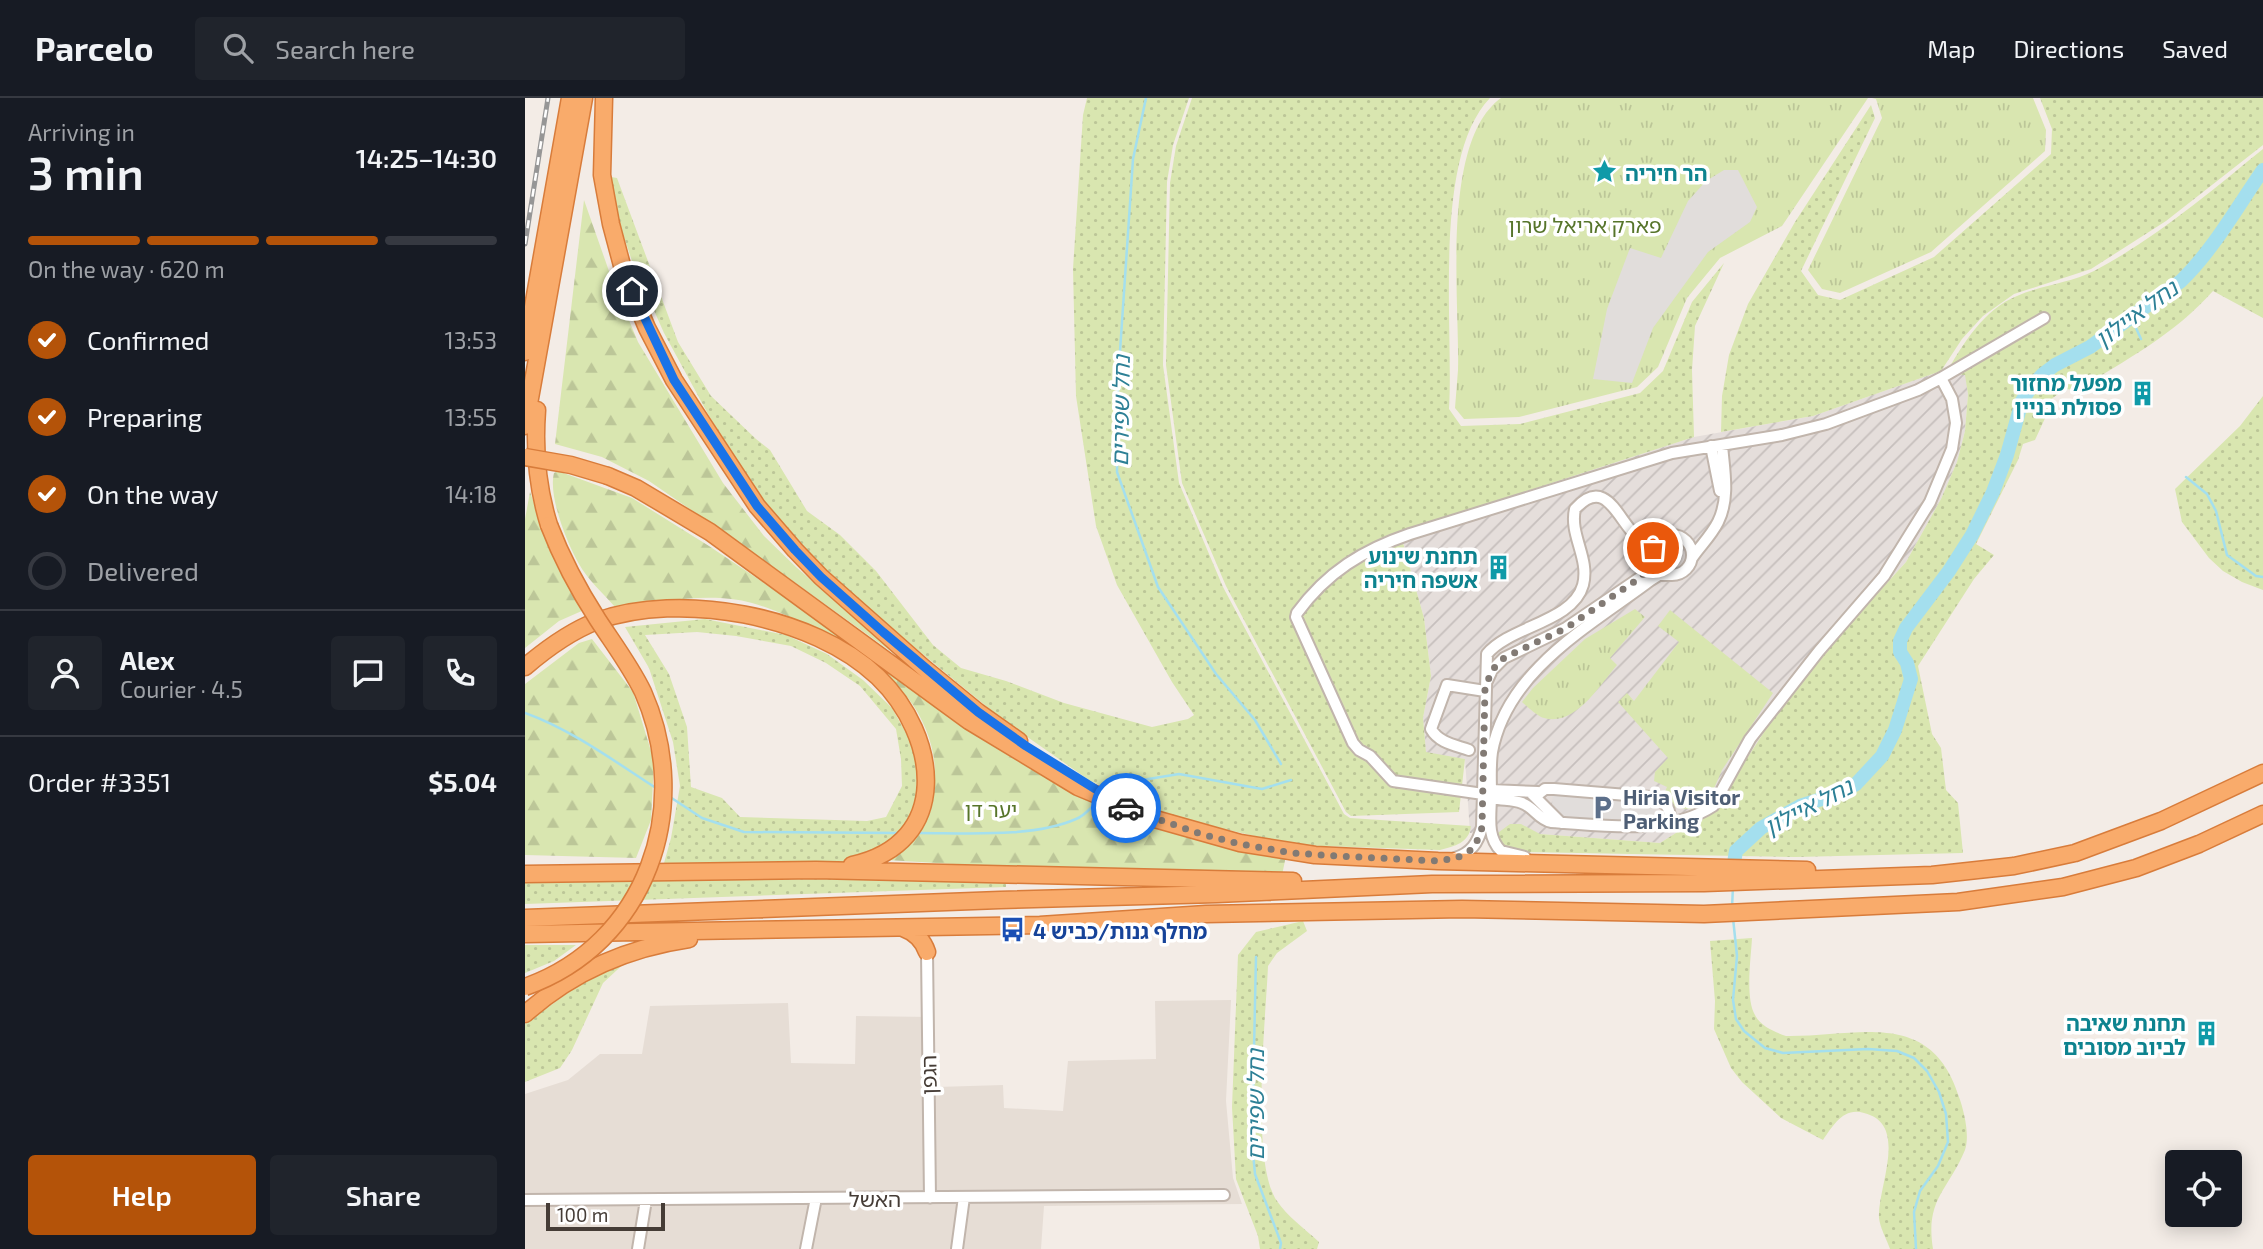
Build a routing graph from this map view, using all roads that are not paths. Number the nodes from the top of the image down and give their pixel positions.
1 (570, 98) edge
2 (584, 98) edge
3 (604, 98) edge
4 (544, 315) junction
5 (2044, 318) dead end
6 (525, 352) edge
7 (1941, 378) junction
8 (525, 426) edge
9 (1717, 445) junction
10 (525, 457) edge
11 (1719, 519) junction
12 (1678, 536) junction
13 (1656, 542) junction
14 (1652, 555) junction
15 (1692, 558) junction
16 (1668, 575) junction
17 (525, 667) edge
18 (1485, 690) junction
19 (1469, 750) dead end
20 (2263, 773) edge
21 (1534, 793) junction
22 (1488, 794) junction
23 (1118, 805) junction
24 (1534, 810) junction
25 (2263, 814) edge
26 (1670, 822) junction
27 (1560, 823) junction
28 (1438, 861) junction
29 (1556, 863) junction
30 (816, 870) junction
31 (525, 874) edge
32 (1704, 875) junction
33 (1432, 884) junction
34 (525, 918) edge
35 (950, 925) junction
36 (900, 927) junction
37 (810, 928) junction
38 (525, 934) edge
39 (927, 952) junction
40 (525, 987) edge
41 (525, 1014) edge
42 (1224, 1195) dead end
43 (964, 1197) junction
44 (815, 1198) junction
45 (930, 1198) junction
46 (525, 1200) edge
47 (646, 1200) junction
48 (638, 1249) edge
49 (806, 1249) edge
50 (957, 1249) edge

1 - 6 highway
2 - 4 highway
3 - 23 highway
4 - 8 highway
4 - 40 highway, bridge
5 - 7 street
7 - 9 street
7 - 26 street
9 - 11 street
9 - 22 street
10 - 23 highway, bridge
11 - 12 street
11 - 15 street
12 - 13 street
12 - 15 street
13 - 14 street
13 - 18 street
14 - 16 street
14 - 18 street
15 - 16 street
16 - 22 street
17 - 30 highway
18 - 19 street
18 - 22 street
20 - 32 highway
21 - 22 street
21 - 24 street
21 - 26 street
21 - 27 street
22 - 24 street
22 - 28 street
22 - 29 street
23 - 28 highway
24 - 27 street
25 - 35 highway
26 - 27 street
28 - 29 highway
29 - 32 highway
30 - 31 highway
30 - 33 highway
32 - 33 highway
33 - 34 highway
35 - 36 highway
35 - 39 highway
36 - 37 highway
36 - 39 highway
37 - 38 highway
37 - 41 highway
39 - 45 street, הגפן
42 - 43 street, האשל
43 - 45 street, האשל
43 - 50 street
44 - 45 street, האשל
44 - 47 street, האשל
44 - 49 street
46 - 47 street, האשל
47 - 48 street

